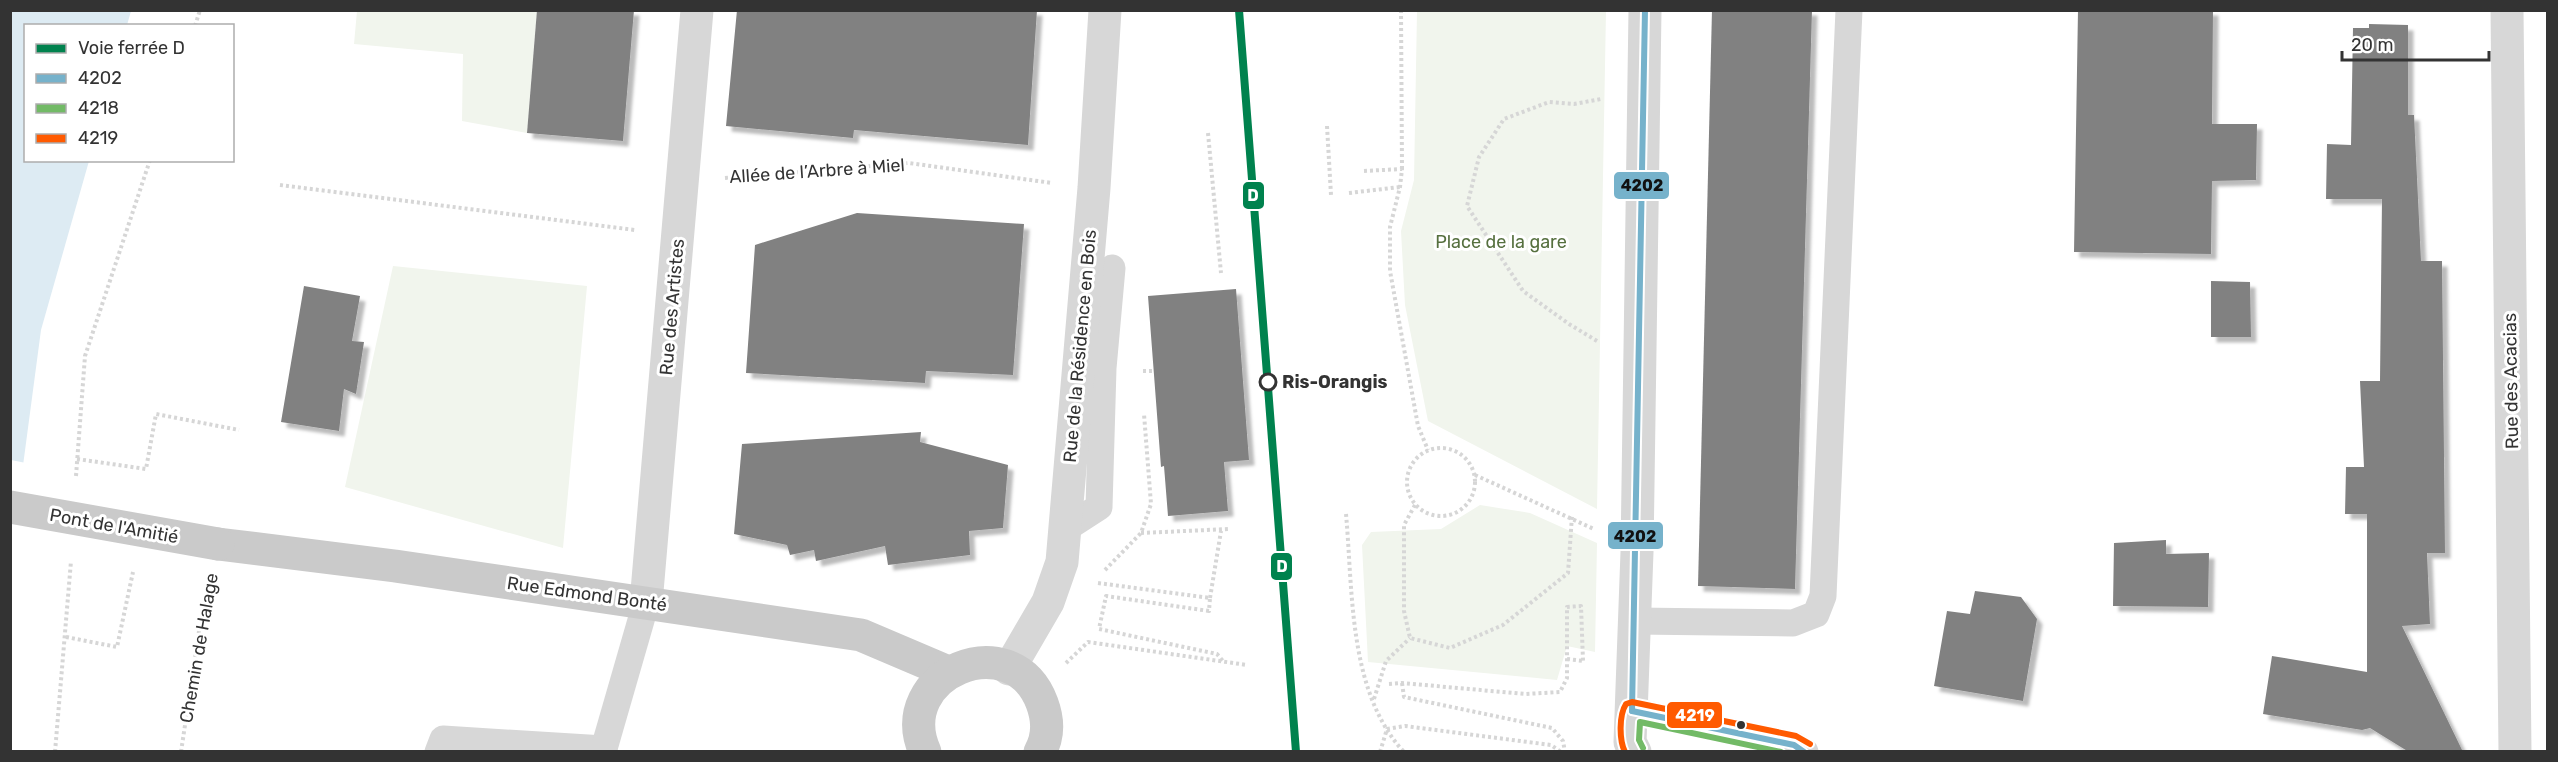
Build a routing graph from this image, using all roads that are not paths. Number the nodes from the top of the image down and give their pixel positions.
1 (697, 10) edge
2 (1105, 10) edge
3 (1645, 10) edge
4 (1849, 10) edge
5 (2507, 10) edge
6 (1113, 268) dead end
7 (10, 507) edge
8 (1065, 529) junction
9 (218, 544) joint
10 (646, 603) junction
11 (1635, 621) junction
12 (1009, 669) junction
13 (948, 672) junction
14 (1632, 711) junction
15 (604, 750) edge
16 (438, 752) edge
17 (925, 752) edge
18 (1040, 752) edge
19 (1635, 752) edge
20 (1805, 752) edge
21 (2515, 752) edge

1 - 10 street, Rue des Artistes
2 - 8 street, Rue de la Résidence en Bois
3 - 11 street
4 - 11 lane
5 - 21 street, Rue des Acacias
6 - 8 lane
7 - 9 main road, Pont de l'Amitié, bridge
8 - 12 street, Rue de la Résidence en Bois
9 - 10 main road, Rue Edmond Bonté
10 - 13 main road, Rue Edmond Bonté
10 - 15 lane
11 - 14 street
12 - 13 main road
12 - 18 main road
13 - 17 main road
14 - 19 street
14 - 20 lane
15 - 16 lane

